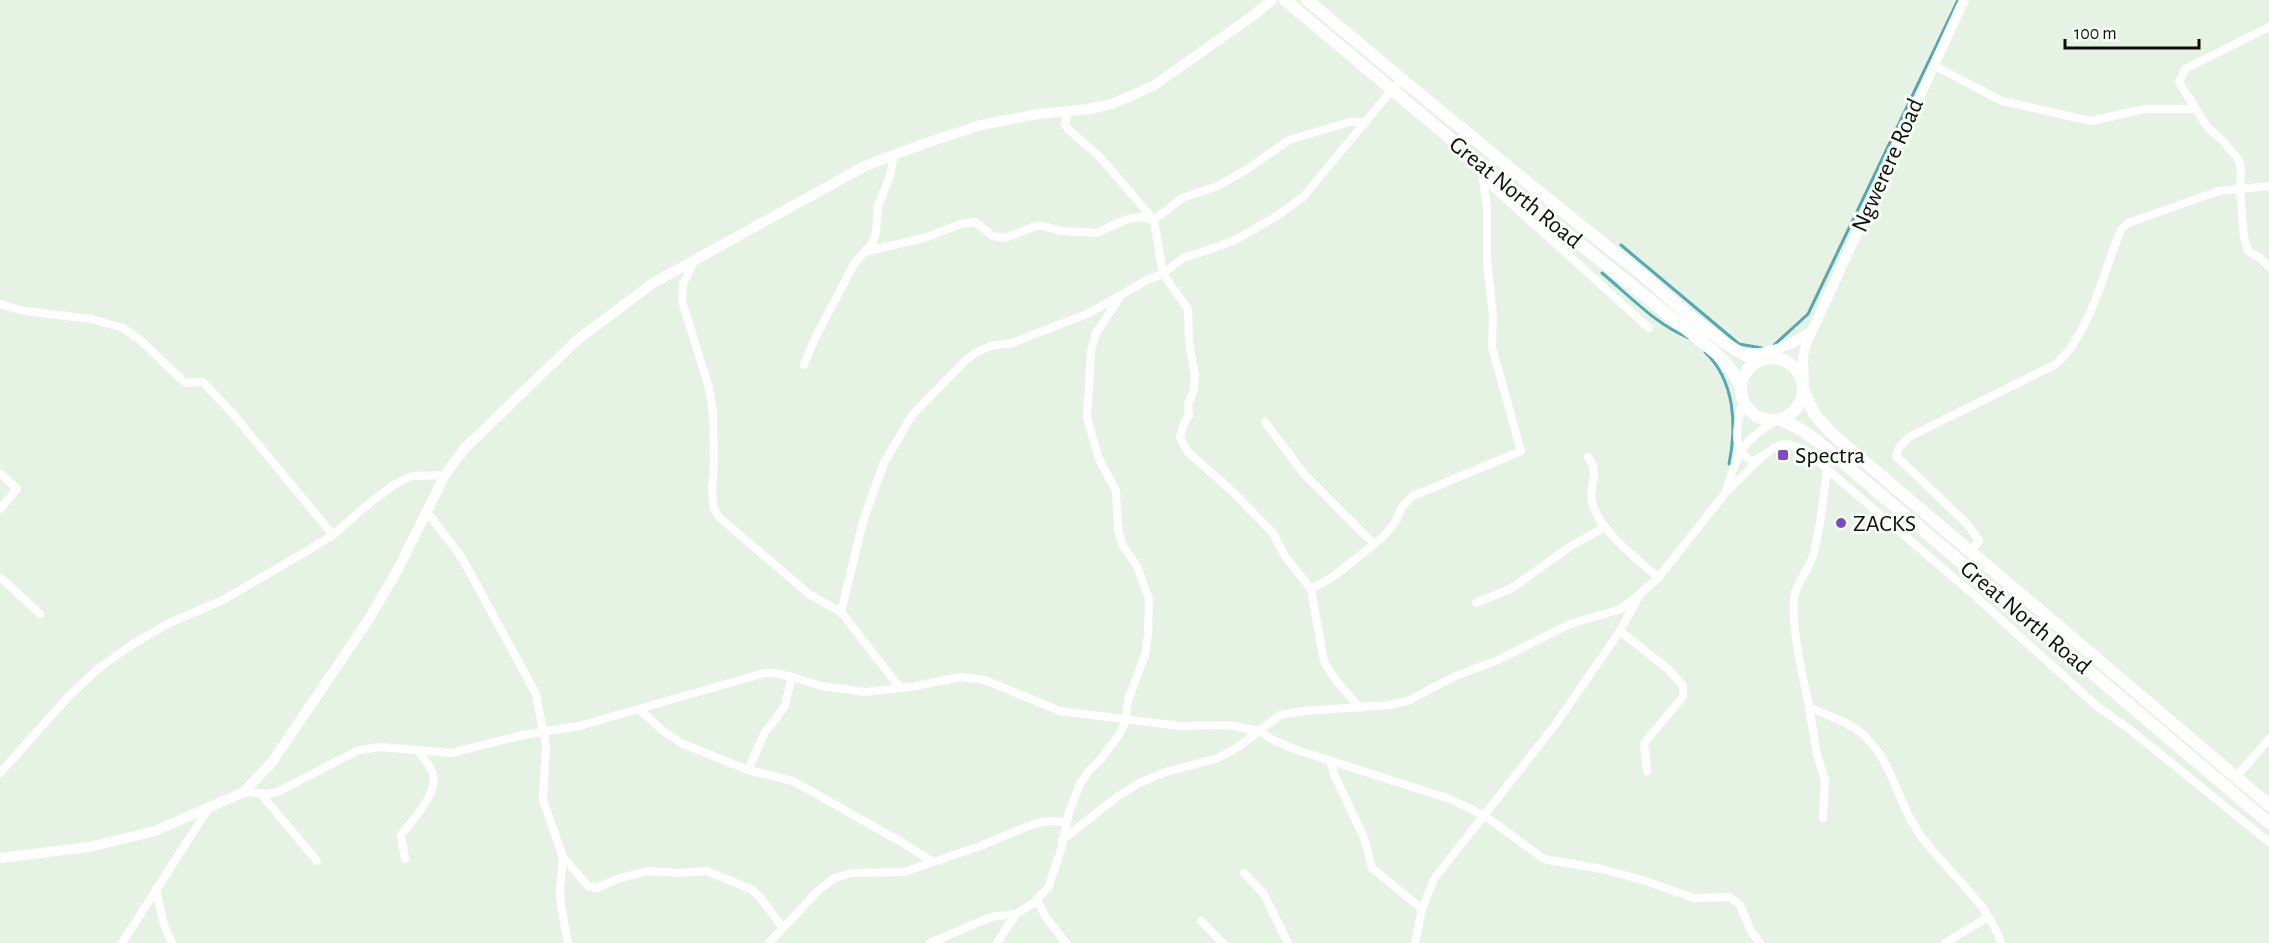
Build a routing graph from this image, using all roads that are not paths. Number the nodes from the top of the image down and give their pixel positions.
1 (1272, 0) edge
2 (1285, 0) edge
3 (1307, 0) edge
4 (1964, 0) edge
5 (2269, 27) edge
6 (1933, 65) junction
7 (1401, 79) junction
8 (1392, 90) junction
9 (2194, 109) junction
10 (1068, 111) junction
11 (1366, 123) junction
12 (894, 154) junction
13 (1496, 158) junction
14 (1486, 174) junction
15 (2269, 186) edge
16 (2240, 189) junction
17 (1154, 220) junction
18 (864, 252) junction
19 (694, 262) junction
20 (2269, 267) edge
21 (1163, 274) junction
22 (1119, 298) junction
23 (1, 306) edge
24 (1649, 328) dead end
25 (1812, 331) junction
26 (1779, 350) junction
27 (1742, 354) junction
28 (1760, 360) junction
29 (804, 365) dead end
30 (1804, 389) junction
31 (1742, 393) junction
32 (1778, 419) junction
33 (1265, 422) dead end
34 (1740, 451) junction
35 (1588, 458) dead end
36 (1761, 458) junction
37 (1827, 470) junction
38 (0, 473) edge
39 (445, 475) junction
40 (1726, 492) junction
41 (0, 509) edge
42 (427, 512) junction
43 (1605, 527) junction
44 (333, 535) junction
45 (1373, 543) junction
46 (1969, 552) junction
47 (0, 578) edge
48 (1658, 578) junction
49 (1311, 589) junction
50 (1640, 594) junction
51 (1476, 603) dead end
52 (842, 612) junction
53 (40, 614) dead end
54 (1620, 631) junction
55 (792, 677) junction
56 (900, 688) junction
57 (1809, 707) junction
58 (1360, 708) junction
59 (640, 710) junction
60 (1126, 720) junction
61 (1259, 731) junction
62 (544, 733) junction
63 (2269, 740) edge
64 (418, 751) junction
65 (1330, 760) junction
66 (748, 771) junction
67 (1647, 771) dead end
68 (0, 773) edge
69 (2236, 777) junction
70 (244, 792) junction
71 (260, 793) junction
72 (2269, 805) edge
73 (208, 809) junction
74 (1485, 816) junction
75 (1822, 818) dead end
76 (1067, 822) junction
77 (2269, 823) edge
78 (1062, 840) junction
79 (2269, 842) edge
80 (563, 857) junction
81 (0, 858) edge
82 (405, 859) dead end
83 (317, 861) dead end
84 (933, 862) junction
85 (1244, 873) dead end
86 (156, 889) junction
87 (1037, 900) junction
88 (1422, 909) junction
89 (1016, 914) junction
90 (1988, 917) junction
91 (1201, 921) dead end
92 (782, 927) junction
93 (122, 943) edge
94 (172, 943) edge
95 (568, 943) edge
96 (769, 943) edge
97 (930, 943) edge
98 (997, 943) edge
99 (1066, 943) edge
100 (1223, 943) edge
101 (1288, 943) edge
102 (1415, 943) edge
103 (1760, 943) edge
104 (1945, 943) edge
105 (2001, 943) edge

1 - 10 street
2 - 8 main road, Great North Road
3 - 7 main road, Great North Road
4 - 6 street, Ngwerere Road
5 - 9 street
6 - 9 street
6 - 25 street, Ngwerere Road
7 - 8 street
7 - 13 main road, Great North Road
8 - 11 street
8 - 14 main road, Great North Road
9 - 16 street
10 - 12 street
10 - 17 street
11 - 17 street
11 - 21 street
12 - 18 street
12 - 19 street
13 - 14 street
13 - 27 main road, Great North Road
14 - 24 street
14 - 31 main road, Great North Road
14 - 45 street
15 - 16 street
16 - 20 street
16 - 46 street
17 - 18 street
17 - 21 street
18 - 29 street
19 - 39 street
19 - 52 street
21 - 22 street
21 - 49 street
22 - 52 street
22 - 60 street
23 - 44 street
25 - 26 street
25 - 30 street, Ngwerere Road
26 - 27 street
26 - 28 street
27 - 28 main road, Great North Road
28 - 30 main road
28 - 31 main road
30 - 32 main road
30 - 46 main road, Great North Road
31 - 32 main road
31 - 34 street
32 - 34 street
32 - 77 main road, Great North Road
33 - 45 street
34 - 36 street
34 - 40 street
35 - 43 street
36 - 37 street
36 - 40 street
37 - 57 street
37 - 79 street
38 - 41 street
39 - 42 street
39 - 44 street
40 - 48 street
42 - 62 street
42 - 70 street
43 - 48 street
43 - 51 street
44 - 68 street
45 - 49 street
46 - 69 main road, Great North Road
47 - 53 street
48 - 50 street
49 - 58 street
50 - 54 street
50 - 58 street
52 - 56 street
54 - 67 street
54 - 74 street
55 - 56 street
55 - 59 street
55 - 66 street
56 - 60 street
57 - 75 street
57 - 90 street
58 - 61 street
59 - 62 street
59 - 66 street
60 - 61 street
60 - 76 street
61 - 65 street
61 - 78 street
62 - 64 street
62 - 80 street
63 - 69 street
64 - 71 street
64 - 82 street
65 - 74 street
65 - 88 street
66 - 84 street
69 - 72 main road, Great North Road
70 - 71 street
70 - 73 street
71 - 83 street
73 - 81 street
73 - 86 street
74 - 88 street
74 - 103 street
76 - 78 street
76 - 84 street
78 - 87 street
80 - 92 street
80 - 95 street
84 - 92 street
85 - 101 street
86 - 93 street
86 - 94 street
87 - 89 street
87 - 99 street
88 - 102 street
89 - 97 street
89 - 98 street
90 - 104 street
90 - 105 street
91 - 100 street
92 - 96 street

